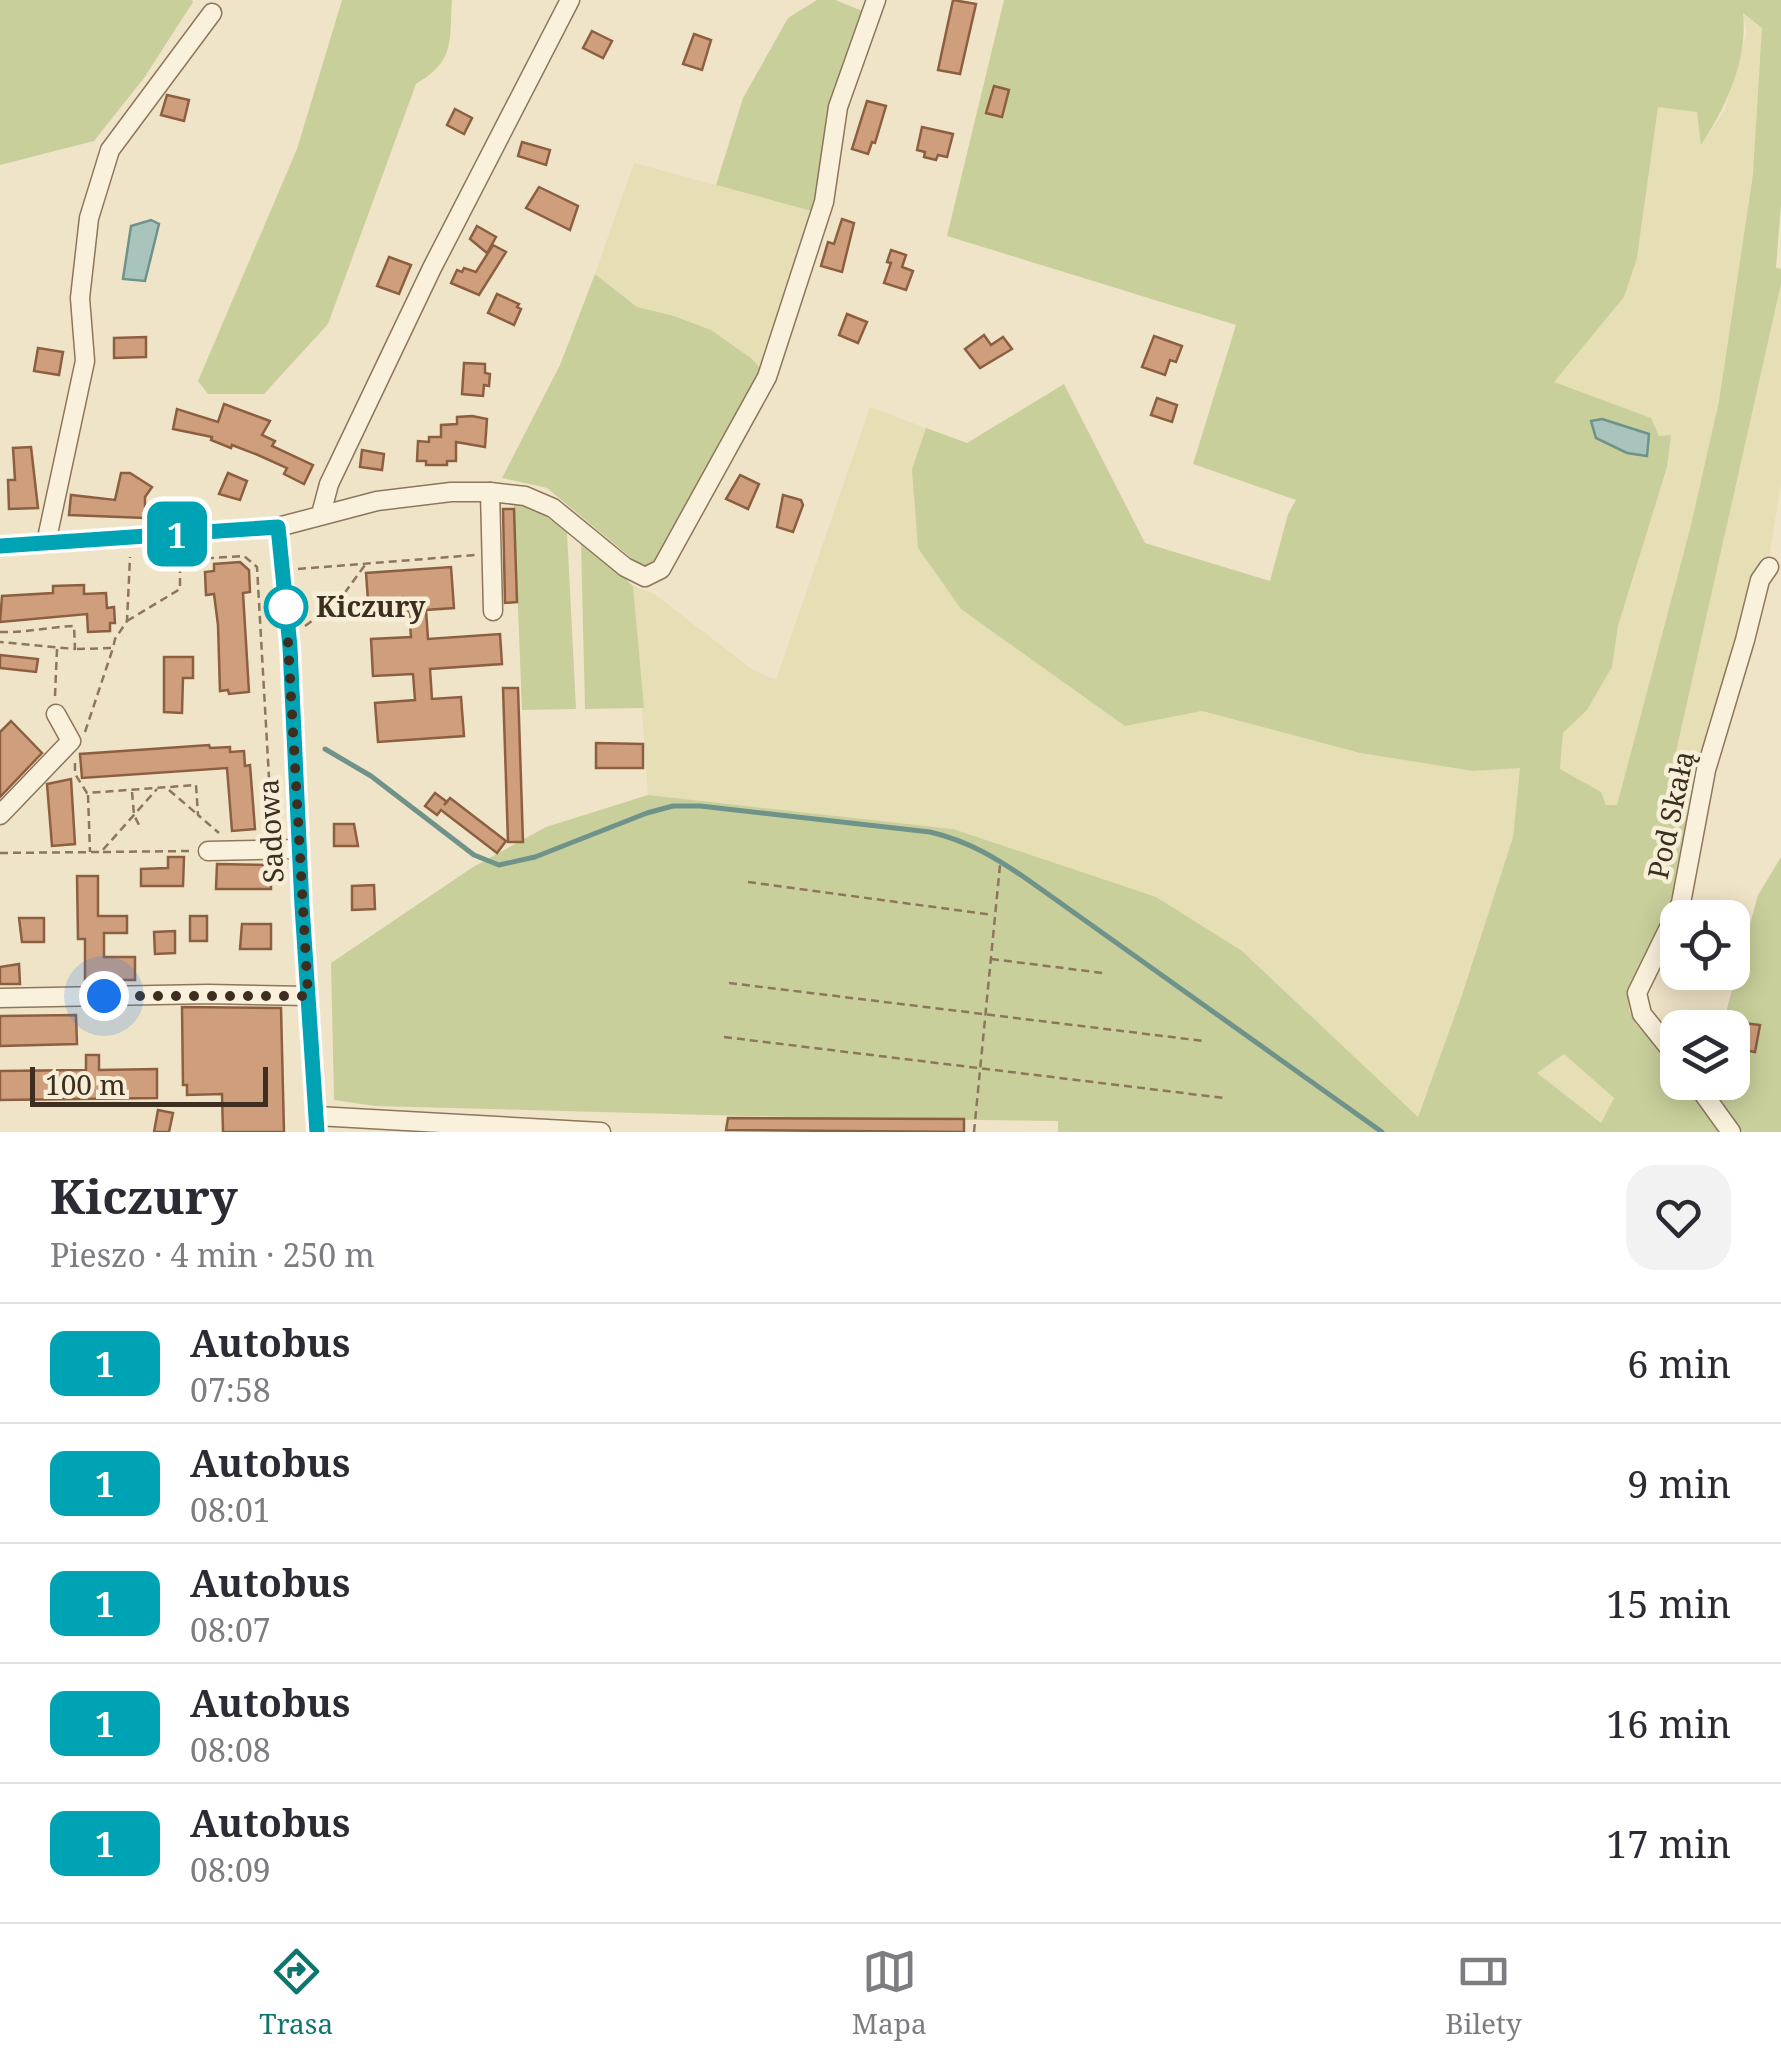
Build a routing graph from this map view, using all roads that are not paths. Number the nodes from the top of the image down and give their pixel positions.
1 (570, 0) edge
2 (876, 0) edge
3 (212, 13) dead end
4 (490, 492) junction
5 (321, 514) junction
6 (278, 527) junction
7 (46, 543) junction
8 (0, 546) edge
9 (1769, 567) dead end
10 (493, 611) dead end
11 (56, 714) road end
12 (0, 815) edge
13 (299, 849) junction
14 (208, 851) road end
15 (308, 996) junction
16 (0, 998) edge
17 (1660, 1036) edge
18 (1707, 1100) edge
19 (317, 1124) edge
20 (601, 1132) edge
21 (1731, 1132) edge

1 - 5 street
2 - 4 street
3 - 7 street
4 - 5 street
4 - 10 street
5 - 6 street
6 - 7 street
6 - 13 street, Sadowa
7 - 8 street
9 - 17 street, Pod Skałą
11 - 12 street
13 - 14 street
13 - 15 street, Sadowa
15 - 16 street
15 - 19 street, Sadowa
18 - 21 street
19 - 20 street

